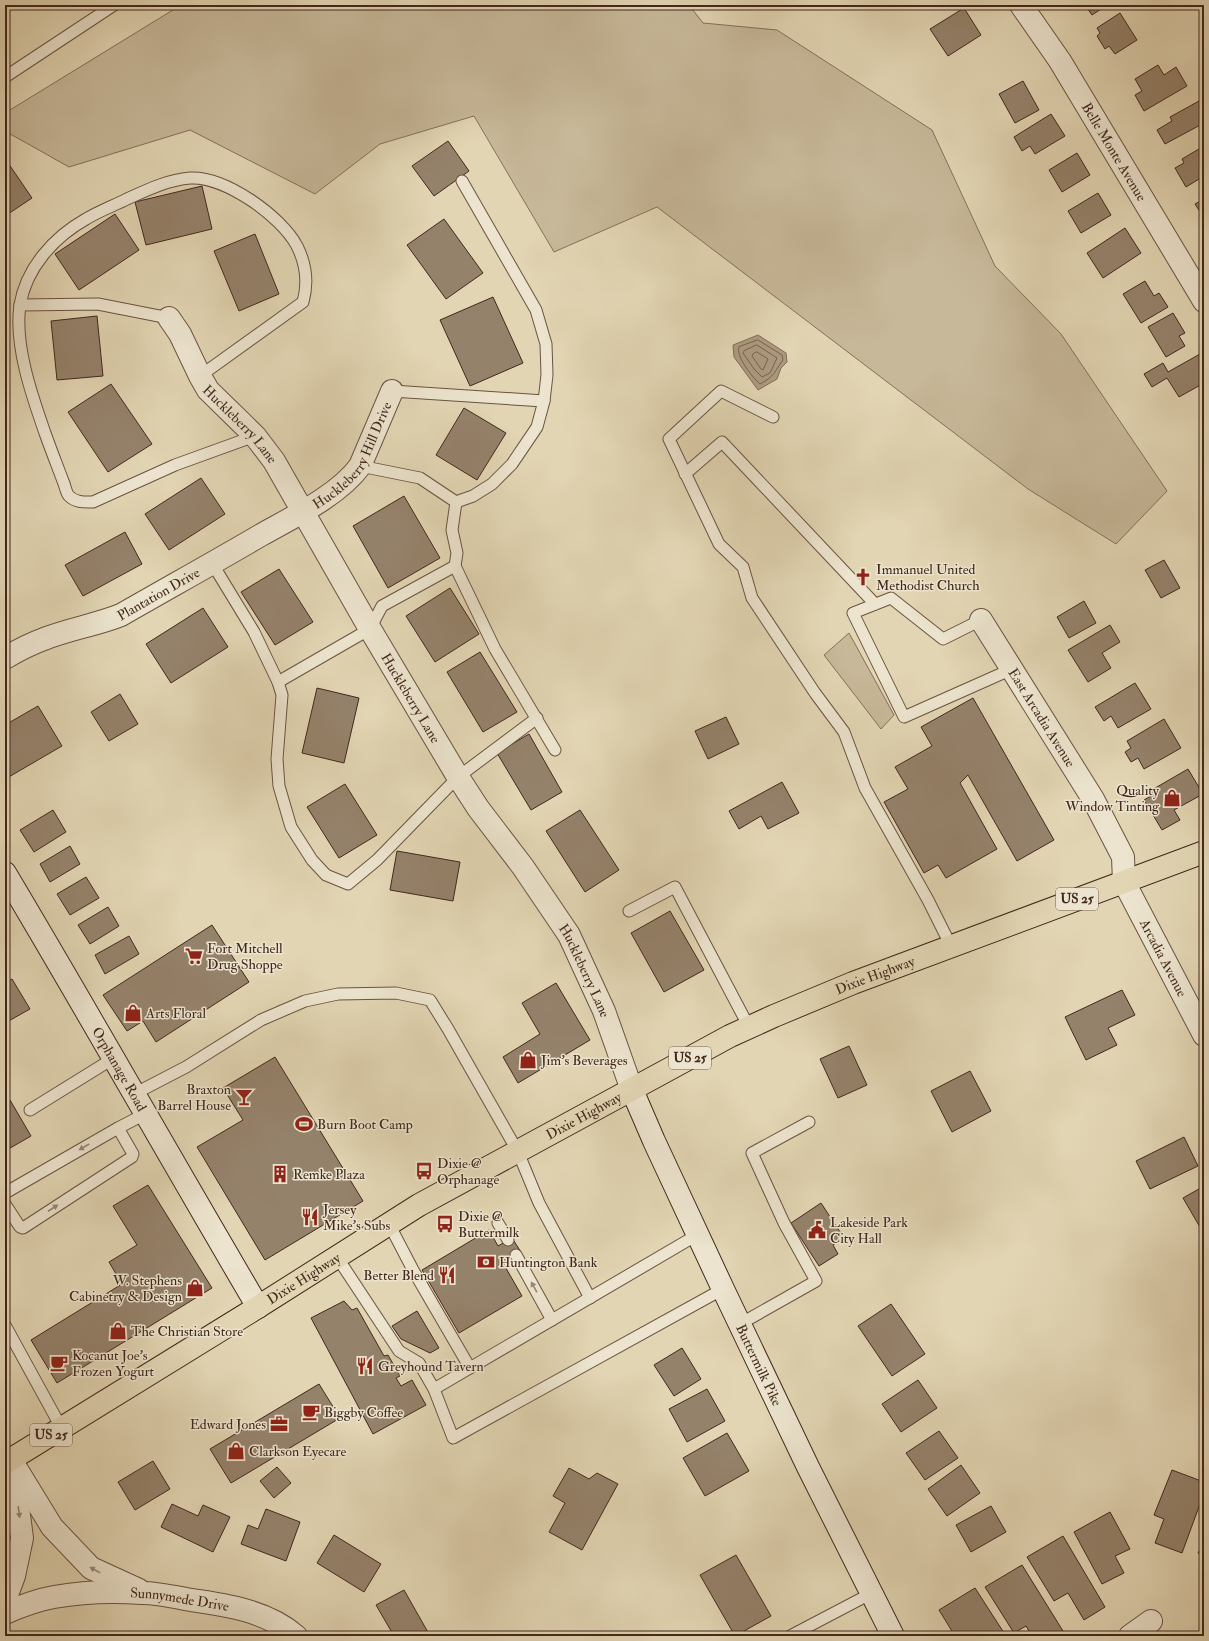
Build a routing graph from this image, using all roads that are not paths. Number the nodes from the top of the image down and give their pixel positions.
1 (114, 5) edge
2 (1021, 5) edge
3 (5, 77) edge
4 (462, 181) dead end
5 (1204, 301) edge
6 (20, 306) junction
7 (169, 318) joint
8 (200, 376) junction
9 (392, 391) joint
10 (544, 401) junction
11 (773, 416) dead end
12 (255, 436) junction
13 (360, 466) junction
14 (685, 474) junction
15 (456, 502) junction
16 (303, 511) junction
17 (212, 564) junction
18 (455, 566) junction
19 (875, 604) junction
20 (982, 620) joint
21 (370, 629) junction
22 (5, 658) edge
23 (1012, 669) junction
24 (278, 682) junction
25 (537, 718) junction
26 (555, 750) dead end
27 (458, 777) junction
28 (1204, 852) edge
29 (5, 872) edge
30 (1124, 882) junction
31 (629, 911) dead end
32 (950, 946) junction
33 (749, 1027) junction
34 (1204, 1035) edge
35 (114, 1058) junction
36 (632, 1090) junction
37 (134, 1094) junction
38 (30, 1110) dead end
39 (145, 1114) junction
40 (809, 1122) dead end
41 (118, 1128) junction
42 (518, 1152) junction
43 (5, 1193) edge
44 (5, 1204) edge
45 (498, 1223) dead end
46 (389, 1224) junction
47 (697, 1235) junction
48 (508, 1240) dead end
49 (516, 1255) dead end
50 (337, 1257) junction
51 (722, 1289) junction
52 (590, 1298) junction
53 (258, 1307) junction
54 (552, 1320) junction
55 (740, 1324) junction
56 (5, 1325) edge
57 (470, 1368) junction
58 (434, 1389) junction
59 (62, 1429) junction
60 (8, 1461) edge
61 (143, 1593) junction
62 (872, 1593) junction
63 (5, 1600) edge
64 (5, 1613) edge
65 (1151, 1621) dead end
66 (296, 1636) edge
67 (790, 1636) edge
68 (893, 1636) edge
69 (1130, 1636) edge

1 - 3 lane
2 - 5 street, Belle Monte Avenue
4 - 10 lane
6 - 7 lane
6 - 8 lane
6 - 12 lane
7 - 8 street, Huckleberry Lane
8 - 12 street, Huckleberry Lane
9 - 10 lane
9 - 13 street, Huckleberry Hill Drive
10 - 15 lane
11 - 14 lane
12 - 16 street, Huckleberry Lane
13 - 15 lane
13 - 16 street, Huckleberry Hill Drive
14 - 19 lane
14 - 32 lane
15 - 18 lane
16 - 17 street, Plantation Drive
16 - 21 street, Huckleberry Lane
17 - 22 street, Plantation Drive
17 - 24 lane
18 - 21 lane
18 - 25 lane
19 - 20 lane
19 - 23 lane
20 - 23 street, East Arcadia Avenue
21 - 24 lane
21 - 27 street, Huckleberry Lane
23 - 30 street, East Arcadia Avenue
24 - 27 lane
25 - 26 lane
25 - 27 lane
27 - 36 street, Huckleberry Lane
28 - 30 main road, Dixie Highway / US 25
29 - 35 street, Orphanage Road
30 - 32 main road, Dixie Highway / US 25
30 - 34 street, Arcadia Avenue
31 - 33 lane
32 - 33 main road, Dixie Highway / US 25
33 - 36 main road, Dixie Highway / US 25
35 - 37 street, Orphanage Road
35 - 38 lane
36 - 42 main road, Dixie Highway / US 25
36 - 47 street, Buttermilk Pike
37 - 39 street, Orphanage Road
37 - 42 lane
39 - 41 lane
39 - 53 street, Orphanage Road
40 - 55 lane
41 -> 43 lane
44 -> 41 lane
42 - 46 main road, Dixie Highway / US 25
42 - 52 lane
45 - 48 lane
46 - 50 main road, Dixie Highway / US 25
46 - 57 lane
47 - 51 street, Buttermilk Pike
47 - 52 lane
54 -> 49 lane
50 - 53 main road, Dixie Highway / US 25
50 - 58 lane
51 - 55 street, Buttermilk Pike
51 - 58 lane
52 - 54 lane
53 - 59 main road, Dixie Highway / US 25
54 - 57 lane
55 - 62 street, Buttermilk Pike
56 - 59 lane
57 - 58 lane
59 - 60 main road, Dixie Highway / US 25
61 -> 60 street
60 -> 63 street
61 - 64 street, Sunnymede Drive
61 - 66 street, Sunnymede Drive
62 - 67 lane
62 - 68 street, Buttermilk Pike
65 - 69 street

